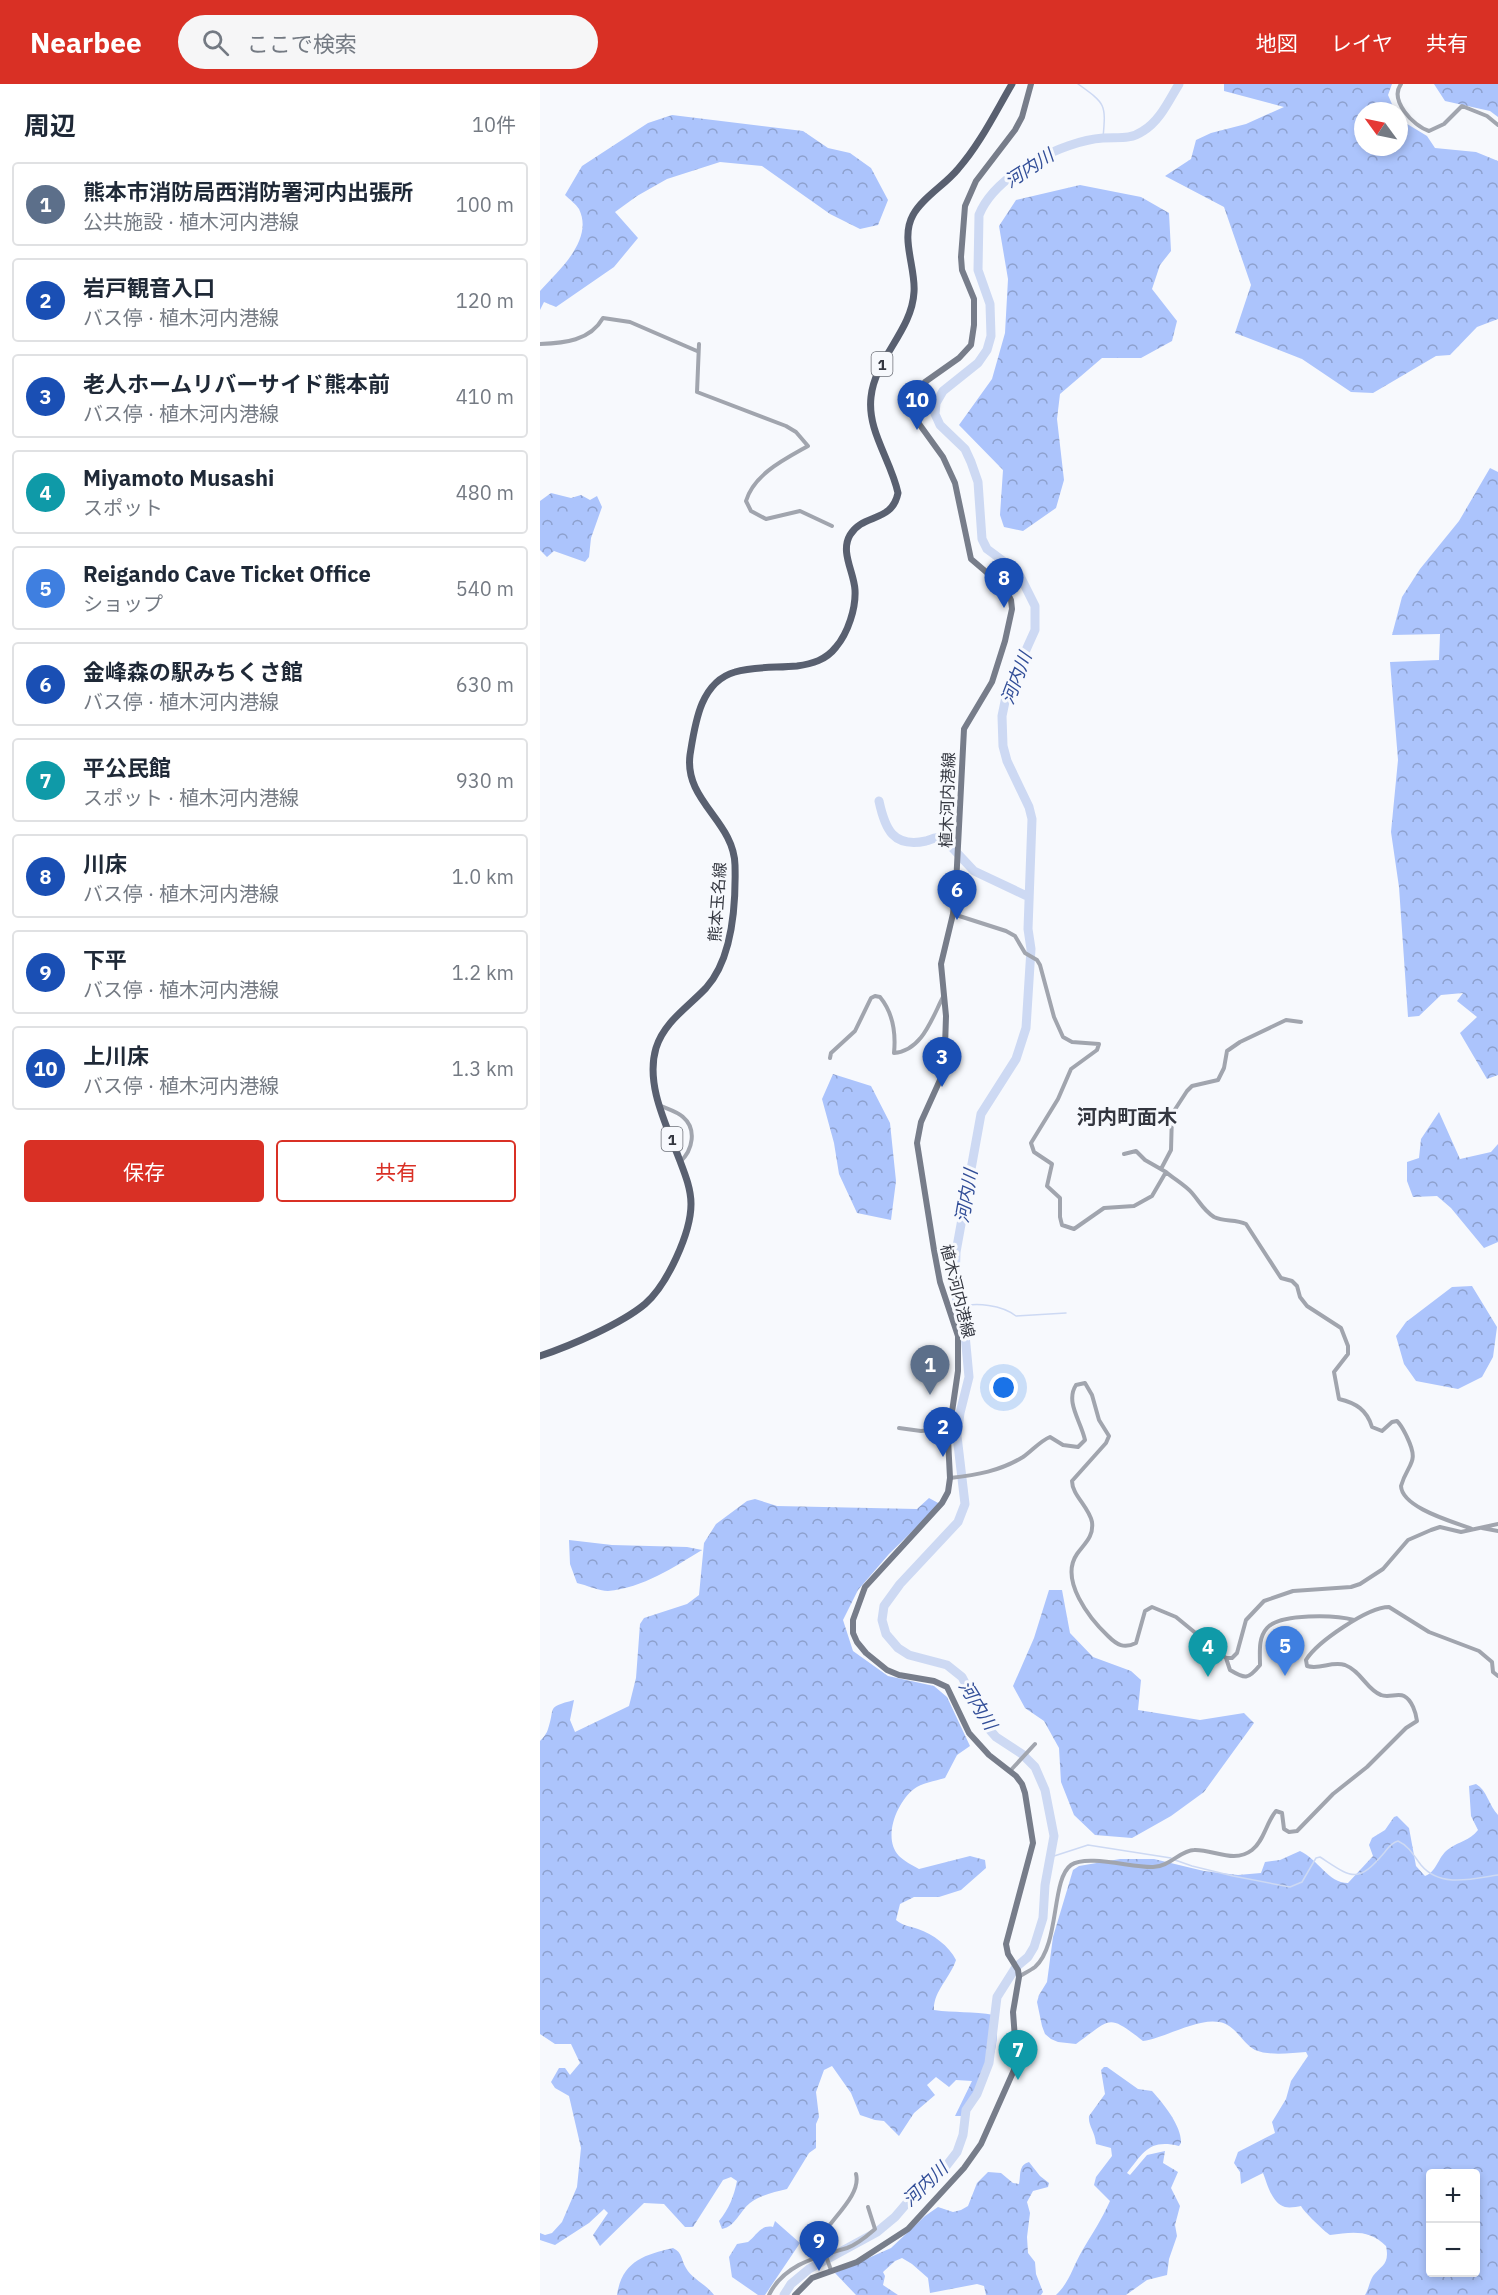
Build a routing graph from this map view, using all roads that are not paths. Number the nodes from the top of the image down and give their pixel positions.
1 (1012, 84) edge
2 (1031, 84) edge
3 (1401, 84) edge
4 (1498, 125) edge
5 (540, 344) edge
6 (699, 344) dead end
7 (697, 351) junction
8 (832, 526) dead end
9 (953, 914) junction
10 (943, 996) junction
11 (1300, 1022) dead end
12 (830, 1058) dead end
13 (660, 1106) junction
14 (1124, 1154) dead end
15 (680, 1161) junction
16 (1161, 1169) junction
17 (1166, 1172) junction
18 (540, 1356) edge
19 (899, 1428) dead end
20 (949, 1428) junction
21 (953, 1478) junction
22 (1498, 1524) edge
23 (1478, 1527) junction
24 (1472, 1529) junction
25 (1498, 1531) edge
26 (1354, 1620) junction
27 (1226, 1658) junction
28 (1498, 1676) edge
29 (1035, 1744) dead end
30 (1010, 1772) junction
31 (1019, 1973) junction
32 (856, 2174) dead end
33 (868, 2207) dead end
34 (826, 2255) junction
35 (831, 2268) junction
36 (769, 2295) edge
37 (795, 2295) edge

1 - 13 main road, 熊本玉名線 / 1
2 - 9 main road, 植木河内港線
3 - 4 street
5 - 7 street
6 - 7 street
7 - 8 street
9 - 10 main road, 植木河内港線
9 - 17 street
10 - 12 street
10 - 20 main road, 植木河内港線
11 - 16 street
13 - 15 main road, 熊本玉名線 / 1
13 - 15 street
14 - 16 street
15 - 18 main road, 熊本玉名線 / 1
16 - 17 street
17 - 24 street
19 - 20 street
20 - 21 main road, 植木河内港線
21 - 27 street
21 - 30 main road, 植木河内港線
22 - 23 street
23 - 24 street
23 - 25 street
24 - 27 street
26 - 27 street
26 - 28 street
26 - 31 street
29 - 30 street
30 - 31 main road, 植木河内港線
31 - 35 main road
32 - 34 street
33 - 34 street
34 - 35 street
34 - 36 street
35 - 37 main road

